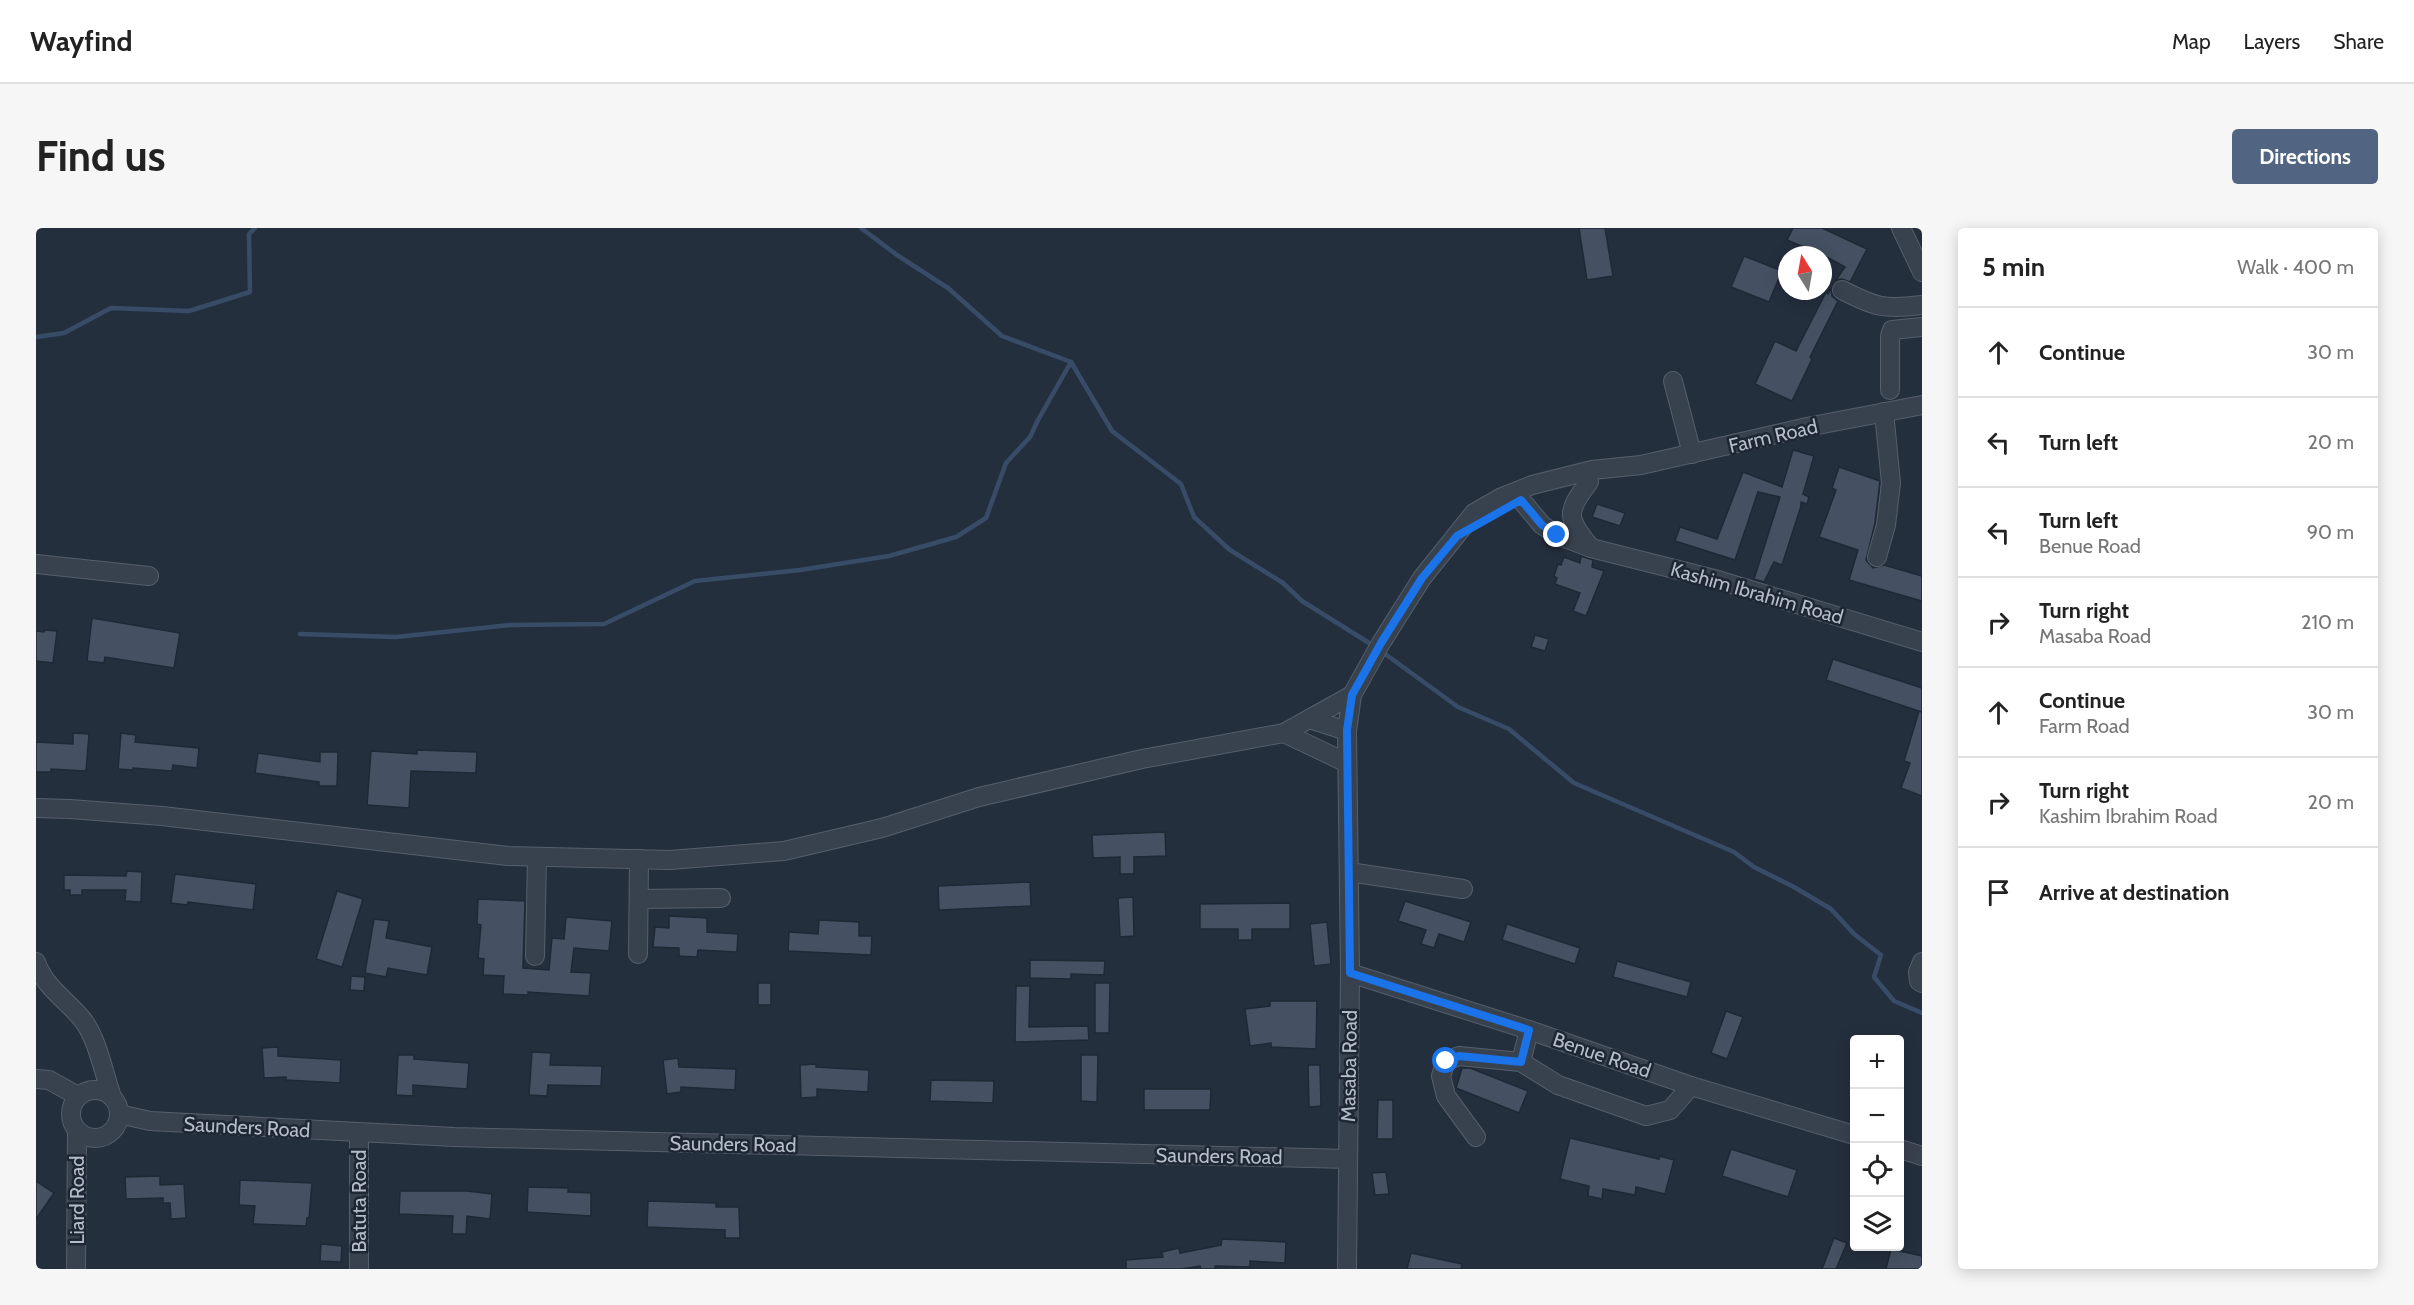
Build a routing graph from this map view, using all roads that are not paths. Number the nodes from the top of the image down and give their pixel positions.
1 (1901, 228) edge
2 (1922, 272) edge
3 (1842, 290) dead end
4 (1922, 305) edge
5 (1922, 327) edge
6 (1673, 381) dead end
7 (1890, 390) dead end
8 (1922, 405) edge
9 (1884, 412) junction
10 (1692, 454) junction
11 (1623, 468) junction
12 (1589, 482) junction
13 (1521, 500) junction
14 (1457, 536) junction
15 (1590, 548) junction
16 (1877, 557) dead end
17 (36, 564) edge
18 (149, 576) dead end
19 (1922, 642) edge
20 (1352, 695) junction
21 (1309, 719) junction
22 (1347, 730) junction
23 (1284, 733) junction
24 (1347, 763) junction
25 (36, 808) edge
26 (537, 857) junction
27 (639, 860) junction
28 (1349, 872) junction
29 (1463, 888) dead end
30 (721, 898) dead end
31 (639, 899) junction
32 (638, 954) dead end
33 (535, 956) dead end
34 (36, 962) edge
35 (1922, 962) edge
36 (1350, 973) junction
37 (1922, 983) edge
38 (1529, 1030) junction
39 (1521, 1062) junction
40 (102, 1067) junction
41 (36, 1079) edge
42 (1691, 1086) junction
43 (84, 1093) junction
44 (112, 1097) junction
45 (119, 1114) junction
46 (77, 1131) junction
47 (359, 1133) junction
48 (1850, 1135) edge
49 (1476, 1137) dead end
50 (1904, 1151) edge
51 (1922, 1156) edge
52 (1348, 1159) junction
53 (76, 1269) edge
54 (359, 1269) edge
55 (1347, 1269) edge

1 - 2 street
3 - 4 street
5 - 7 street
6 - 10 street
8 - 9 street, Farm Road
9 - 10 street, Farm Road
9 - 16 street
10 - 11 street, Farm Road
11 - 12 street, Farm Road
11 - 14 street, Farm Road
12 - 13 street, Farm Road
12 - 15 street
13 - 14 street, Farm Road
13 - 15 street, Kashim Ibrahim Road
14 - 20 street, Masaba Road
15 - 19 street, Kashim Ibrahim Road
17 - 18 street
20 - 21 street
20 - 22 street, Masaba Road
21 - 22 street
21 - 23 street
22 - 24 street, Masaba Road
23 - 24 street
23 - 27 street
24 - 28 street, Masaba Road
25 - 26 street
26 - 27 street
26 - 33 street
27 - 31 street
28 - 29 street
28 - 36 street, Masaba Road
30 - 31 street
31 - 32 street
34 - 40 street
35 - 37 street
36 - 38 street, Benue Road
36 - 52 street, Masaba Road
38 - 39 street
38 - 42 street, Benue Road
39 - 42 street
39 - 49 street
40 - 43 street
40 - 44 street
41 - 43 street
42 - 48 street, Benue Road
43 - 44 street
43 - 46 street
44 - 45 street
45 - 46 street
45 - 47 street, Saunders Road
46 - 53 street, Liard Road
47 - 52 street, Saunders Road
47 - 54 street, Batuta Road
50 - 51 street
52 - 55 street, Masaba Road

